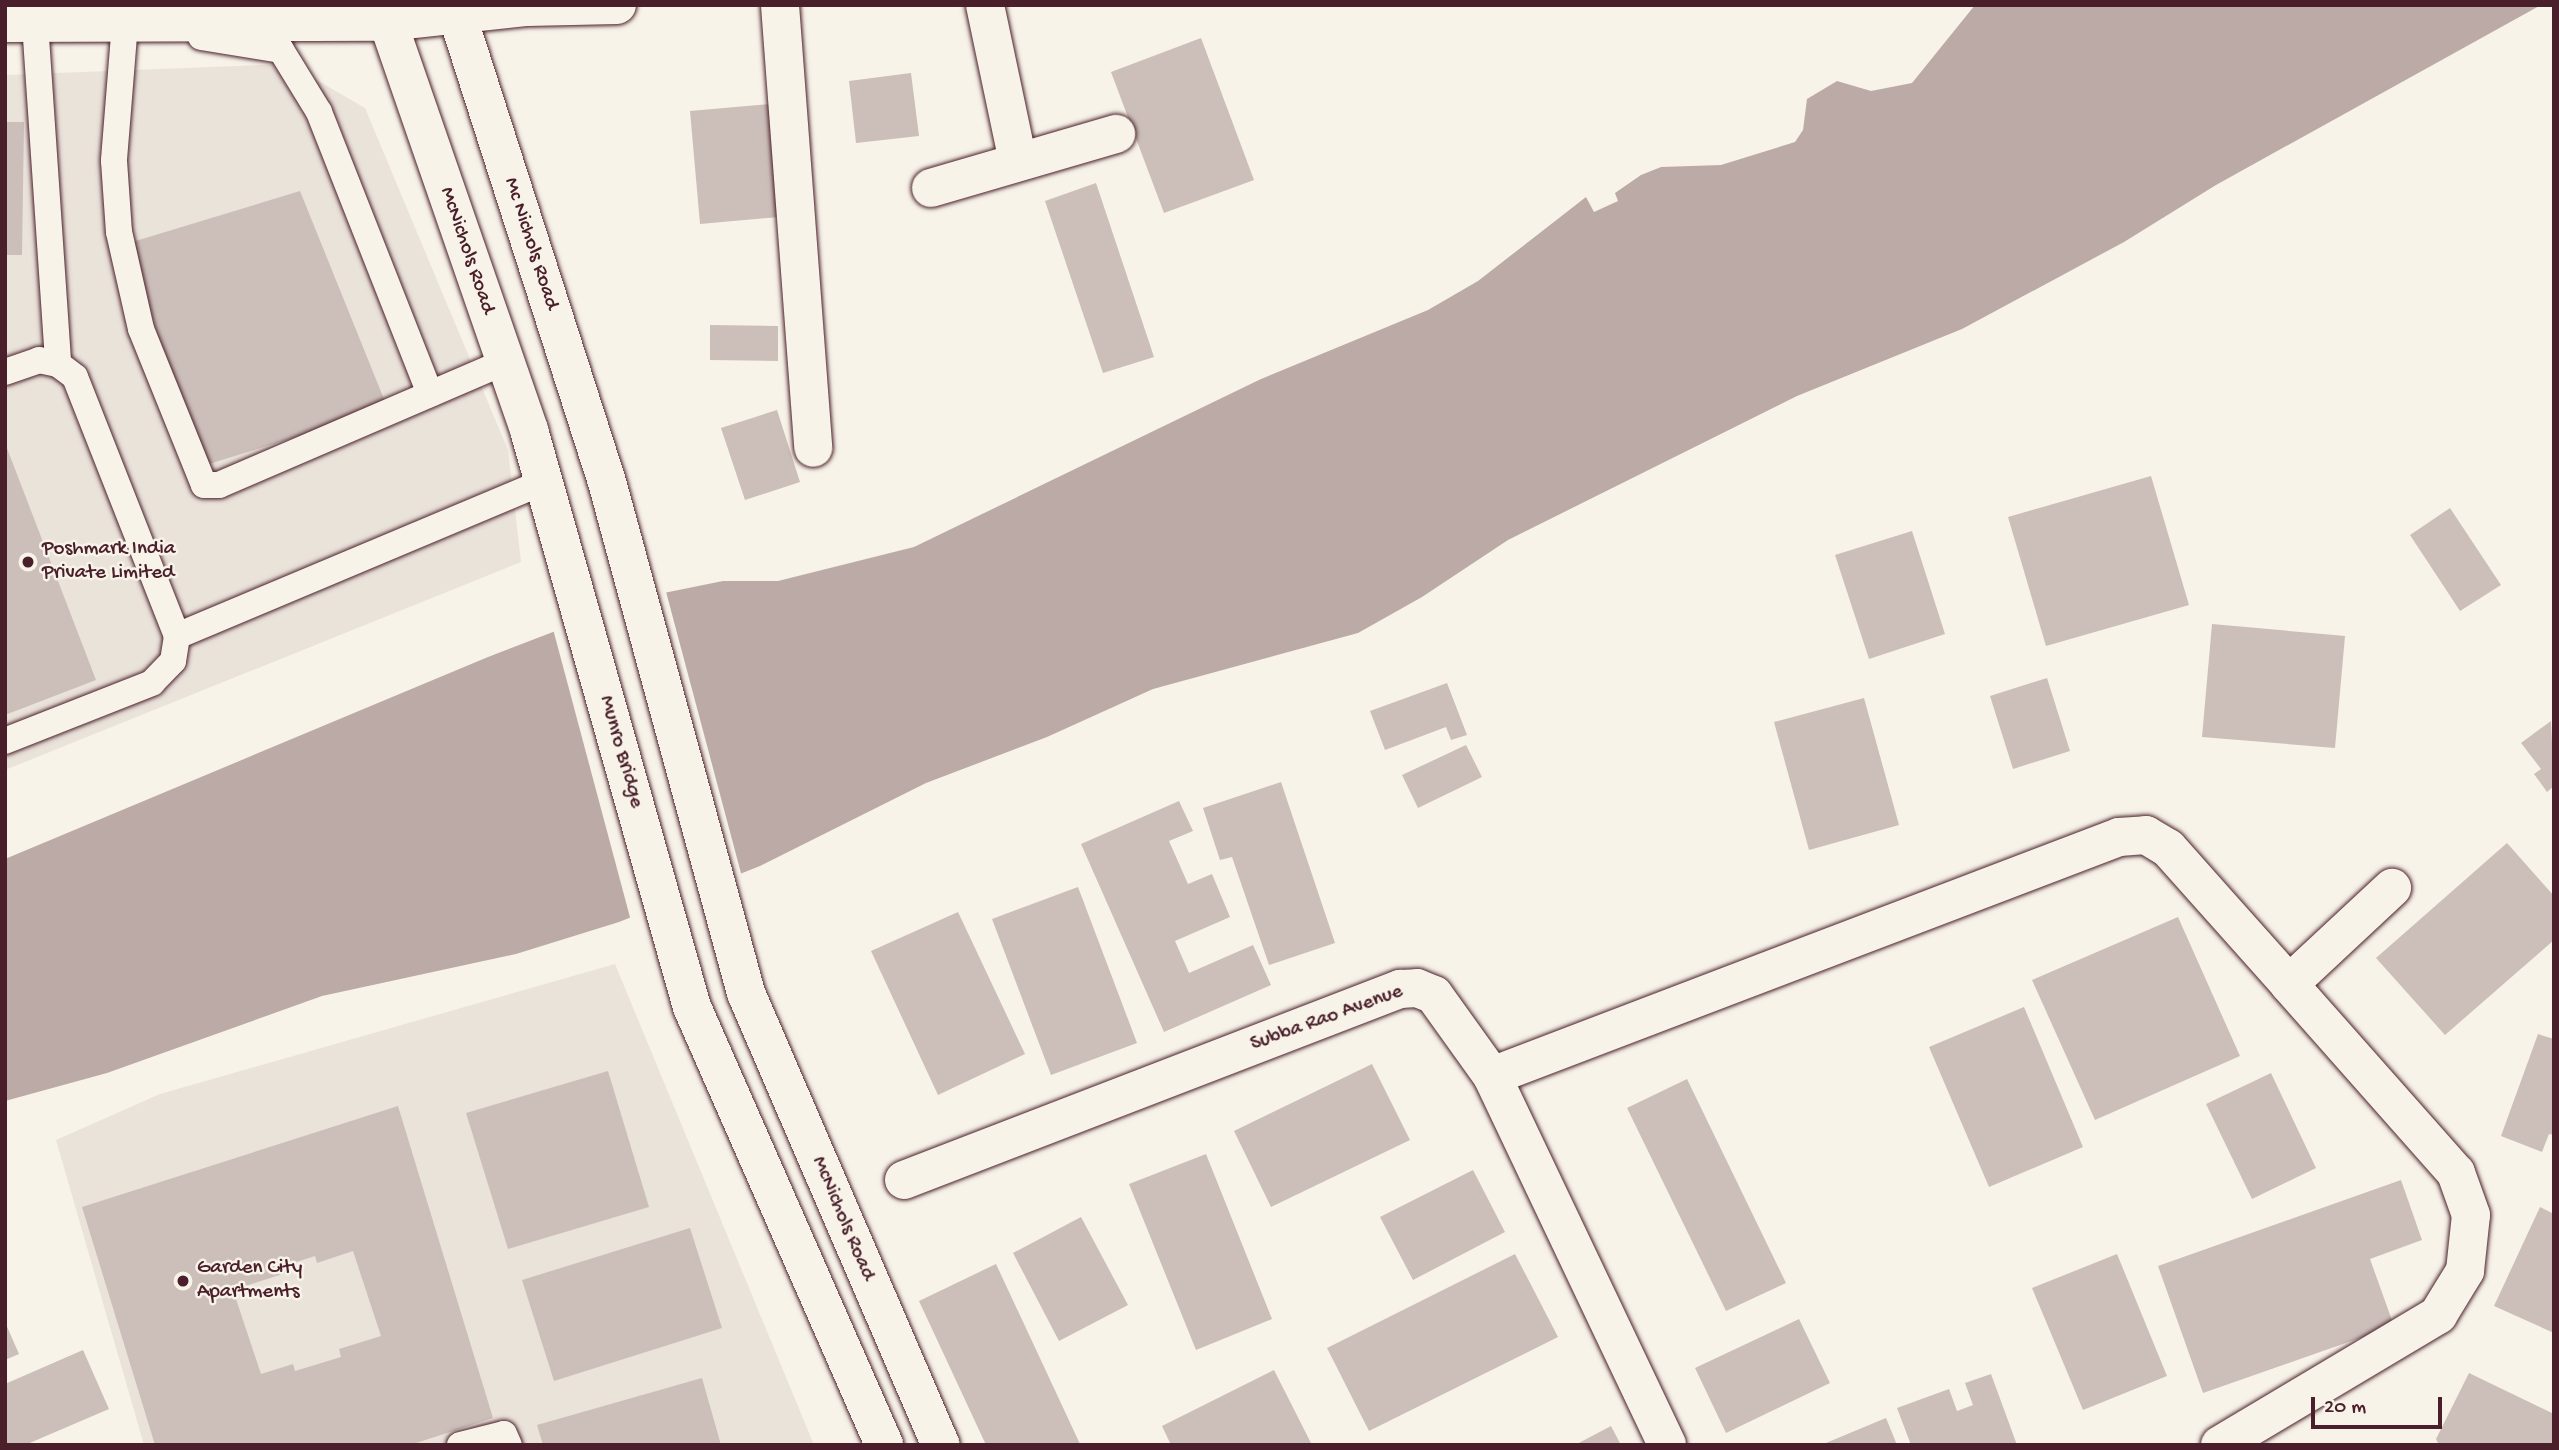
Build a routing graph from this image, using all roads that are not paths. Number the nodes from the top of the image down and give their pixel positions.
1 (617, 5) edge
2 (780, 5) edge
3 (985, 5) edge
4 (527, 7) edge
5 (455, 10) edge
6 (333, 14) edge
7 (384, 14) edge
8 (20, 23) edge
9 (125, 29) junction
10 (1115, 134) dead end
11 (1018, 162) junction
12 (931, 188) dead end
13 (505, 362) junction
14 (58, 364) junction
15 (5, 372) edge
16 (430, 394) junction
17 (813, 448) dead end
18 (545, 490) junction
19 (177, 636) junction
20 (5, 741) edge
21 (2392, 888) dead end
22 (2289, 984) junction
23 (746, 993) joint
24 (1492, 1076) junction
25 (904, 1180) dead end
26 (460, 1445) edge
27 (509, 1445) edge
28 (884, 1445) edge
29 (941, 1445) edge
30 (1667, 1445) edge
31 (2220, 1445) edge

1 - 4 street
2 - 17 street
3 - 11 street
4 - 5 street
5 - 7 street
5 - 23 street, Mc Nichols Road
6 - 7 street
6 - 9 street
7 - 13 street, McNichols Road
8 - 9 street
8 - 14 lane
9 - 16 lane
9 - 16 lane
10 - 11 street
11 - 12 street
13 - 16 lane
13 - 18 street, McNichols Road
14 - 15 lane
14 - 19 lane
18 - 19 lane
18 - 28 street, Munro Bridge
19 - 20 lane
21 - 22 street
22 - 24 street
22 - 31 street
23 - 29 street, McNichols Road
24 - 25 street, Subba Rao Avenue
24 - 30 street, Subba Rao Avenue
26 - 27 lane

